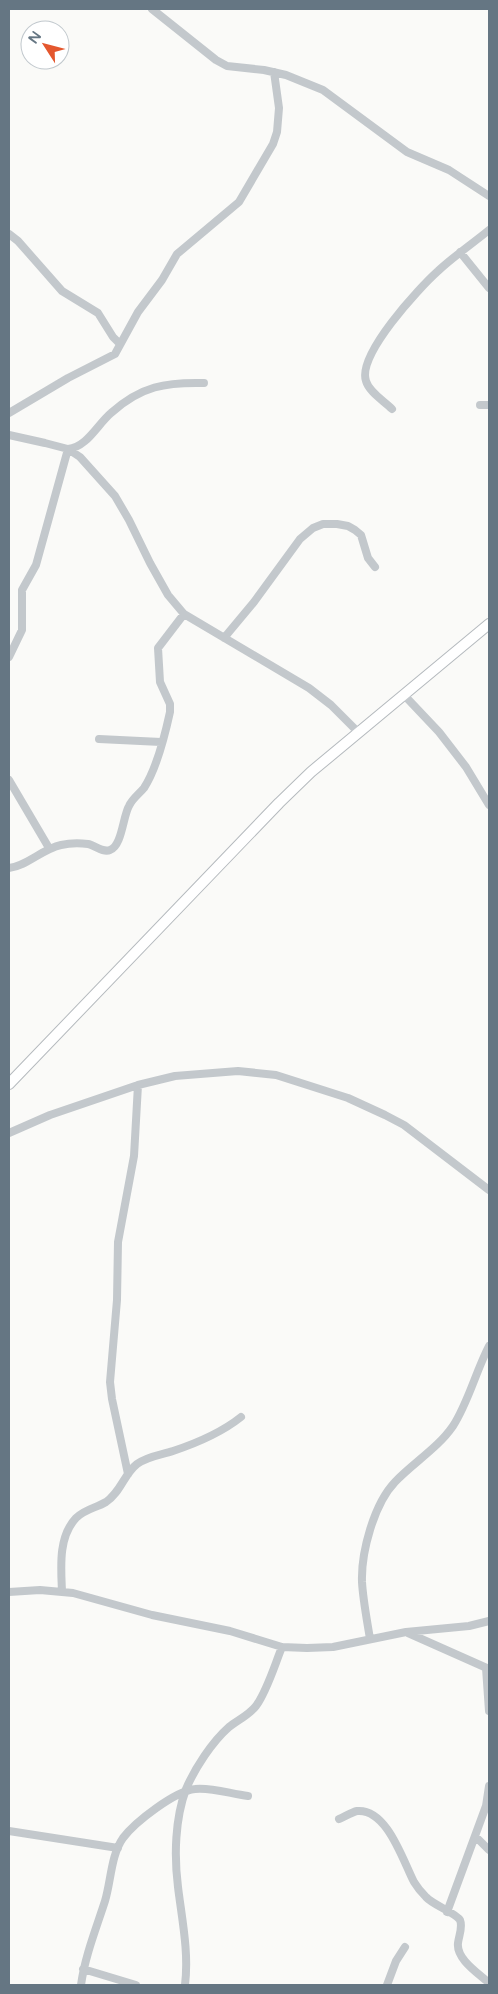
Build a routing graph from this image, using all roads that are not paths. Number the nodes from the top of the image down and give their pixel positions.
1 (152, 9) edge
2 (274, 72) junction
3 (489, 196) edge
4 (489, 230) edge
5 (9, 234) edge
6 (460, 252) junction
7 (489, 288) edge
8 (119, 343) junction
9 (204, 383) dead end
10 (480, 405) dead end
11 (489, 405) edge
12 (392, 409) dead end
13 (9, 413) edge
14 (9, 435) edge
15 (68, 449) junction
16 (375, 567) dead end
17 (184, 614) junction
18 (489, 624) edge
19 (224, 638) junction
20 (9, 657) edge
21 (404, 695) junction
22 (358, 732) junction
23 (99, 739) dead end
24 (161, 742) junction
25 (9, 780) edge
26 (489, 805) edge
27 (48, 848) junction
28 (9, 868) edge
29 (9, 1084) edge
30 (138, 1085) junction
31 (9, 1133) edge
32 (489, 1190) edge
33 (489, 1346) edge
34 (241, 1417) dead end
35 (128, 1474) junction
36 (62, 1591) junction
37 (9, 1592) edge
38 (489, 1621) edge
39 (406, 1632) junction
40 (370, 1639) junction
41 (282, 1647) junction
42 (488, 1668) edge
43 (489, 1711) edge
44 (489, 1786) edge
45 (186, 1791) junction
46 (248, 1796) dead end
47 (339, 1819) dead end
48 (9, 1831) edge
49 (475, 1836) junction
50 (118, 1848) junction
51 (489, 1850) edge
52 (447, 1912) junction
53 (405, 1947) dead end
54 (83, 1969) junction
55 (489, 1983) edge
56 (81, 1985) edge
57 (136, 1985) edge
58 (185, 1985) edge
59 (387, 1985) edge

1 - 2 street
2 - 3 street
2 - 8 street
4 - 6 street
5 - 8 street
6 - 7 street
6 - 12 street
8 - 13 street
9 - 15 street
10 - 11 street
14 - 15 street
15 - 17 street
15 - 20 street
16 - 19 street
17 - 19 street
17 - 24 street
18 - 21 main road
19 - 22 street
21 - 22 main road
21 - 26 street
22 - 29 main road
23 - 24 street
24 - 27 street
25 - 27 street
27 - 28 street
30 - 31 street
30 - 32 street
30 - 35 street
33 - 40 street
34 - 35 street
35 - 36 street
36 - 37 street
36 - 41 street
38 - 39 street
39 - 40 street
39 - 42 street
40 - 41 street
41 - 45 street
42 - 43 street
44 - 49 street
45 - 46 street
45 - 50 street
45 - 58 street
47 - 52 street
48 - 50 street
49 - 51 street
49 - 52 street
50 - 54 street
52 - 55 street
53 - 59 street
54 - 56 street
54 - 57 street

